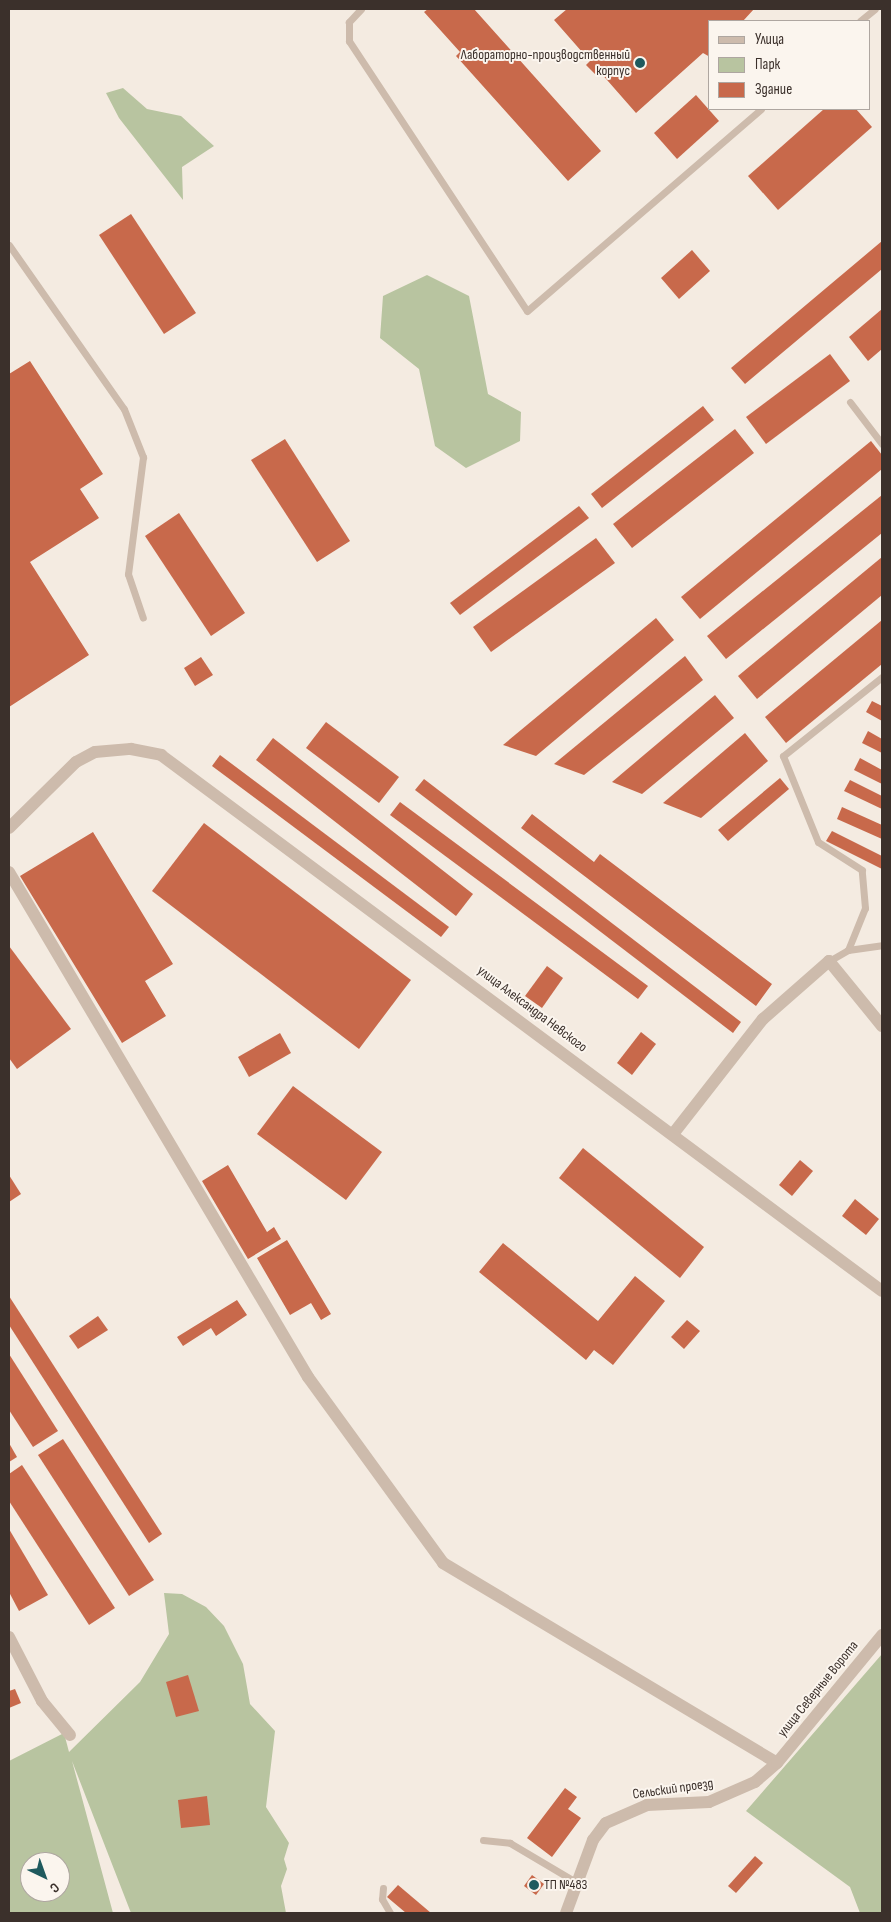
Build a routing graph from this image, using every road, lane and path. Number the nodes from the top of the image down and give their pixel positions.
1 (361, 9) edge
2 (875, 9) edge
3 (861, 20) edge
4 (760, 110) edge
5 (9, 245) edge
6 (850, 402) dead end
7 (882, 444) edge
8 (143, 618) dead end
9 (882, 677) edge
10 (9, 828) edge
11 (9, 872) edge
12 (882, 945) edge
13 (848, 950) junction
14 (829, 961) junction
15 (882, 1026) edge
16 (673, 1134) junction
17 (882, 1291) edge
18 (882, 1635) edge
19 (9, 1637) edge
20 (70, 1735) dead end
21 (777, 1763) junction
22 (483, 1840) dead end
23 (576, 1882) junction
24 (383, 1888) dead end
25 (390, 1913) edge
26 (566, 1913) edge

1 - 4 lane
2 - 3 lane
5 - 8 lane
6 - 7 lane
9 - 13 lane
10 - 16 street, улица Александра Невского
11 - 21 street
12 - 13 lane
13 - 14 lane
14 - 15 street
14 - 16 street
16 - 17 street, улица Александра Невского
18 - 21 street, улица Северные Ворота
19 - 20 street
21 - 23 street, Сельский проезд
22 - 23 lane
23 - 26 street, Сельский проезд
24 - 25 lane

